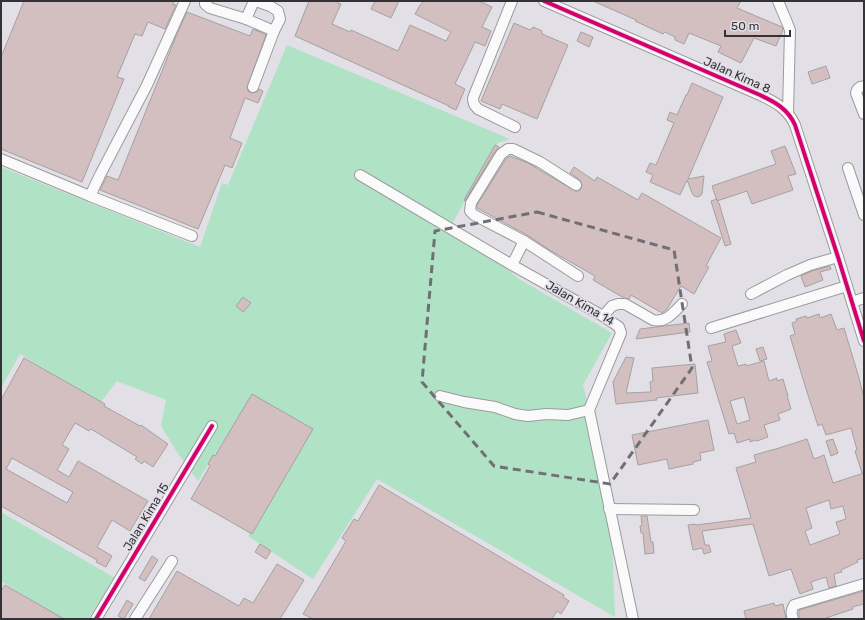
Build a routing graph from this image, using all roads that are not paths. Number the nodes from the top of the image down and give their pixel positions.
1 (185, 1) edge
2 (205, 1) edge
3 (255, 1) edge
4 (512, 1) edge
5 (778, 1) edge
6 (549, 2) edge
7 (246, 19) junction
8 (274, 31) junction
9 (864, 86) edge
10 (253, 87) dead end
11 (788, 112) junction
12 (864, 114) edge
13 (515, 127) dead end
14 (1, 159) edge
15 (848, 168) dead end
16 (360, 175) dead end
17 (576, 185) dead end
18 (90, 196) junction
19 (864, 215) edge
20 (192, 236) dead end
21 (524, 241) junction
22 (838, 257) junction
23 (512, 265) junction
24 (578, 276) dead end
25 (847, 286) junction
26 (751, 294) dead end
27 (864, 298) edge
28 (852, 302) junction
29 (682, 304) dead end
30 (603, 316) junction
31 (711, 328) dead end
32 (864, 341) edge
33 (440, 396) dead end
34 (589, 410) junction
35 (212, 426) dead end
36 (609, 509) junction
37 (694, 510) dead end
38 (172, 561) dead end
39 (864, 584) edge
40 (96, 619) edge
41 (135, 619) edge
42 (634, 619) edge
43 (793, 619) edge

1 - 18 street
2 - 7 street
3 - 7 street
3 - 8 street
4 - 13 street
5 - 11 street
6 - 11 street, Jalan Kima 8
7 - 8 street
8 - 10 street
9 - 12 street
11 - 22 street
14 - 18 street
15 - 19 street
16 - 23 street, Jalan Kima 14
17 - 21 street
18 - 20 street
21 - 23 street
21 - 24 street
22 - 25 street
22 - 26 street
23 - 30 street, Jalan Kima 14
25 - 28 street
25 - 31 street
27 - 28 street
28 - 32 street
29 - 30 street
30 - 34 street, Jalan Kima 14
33 - 34 street
34 - 36 street
35 - 40 street, Jalan Kima 15
36 - 37 street
36 - 42 street
38 - 41 street
39 - 43 street

